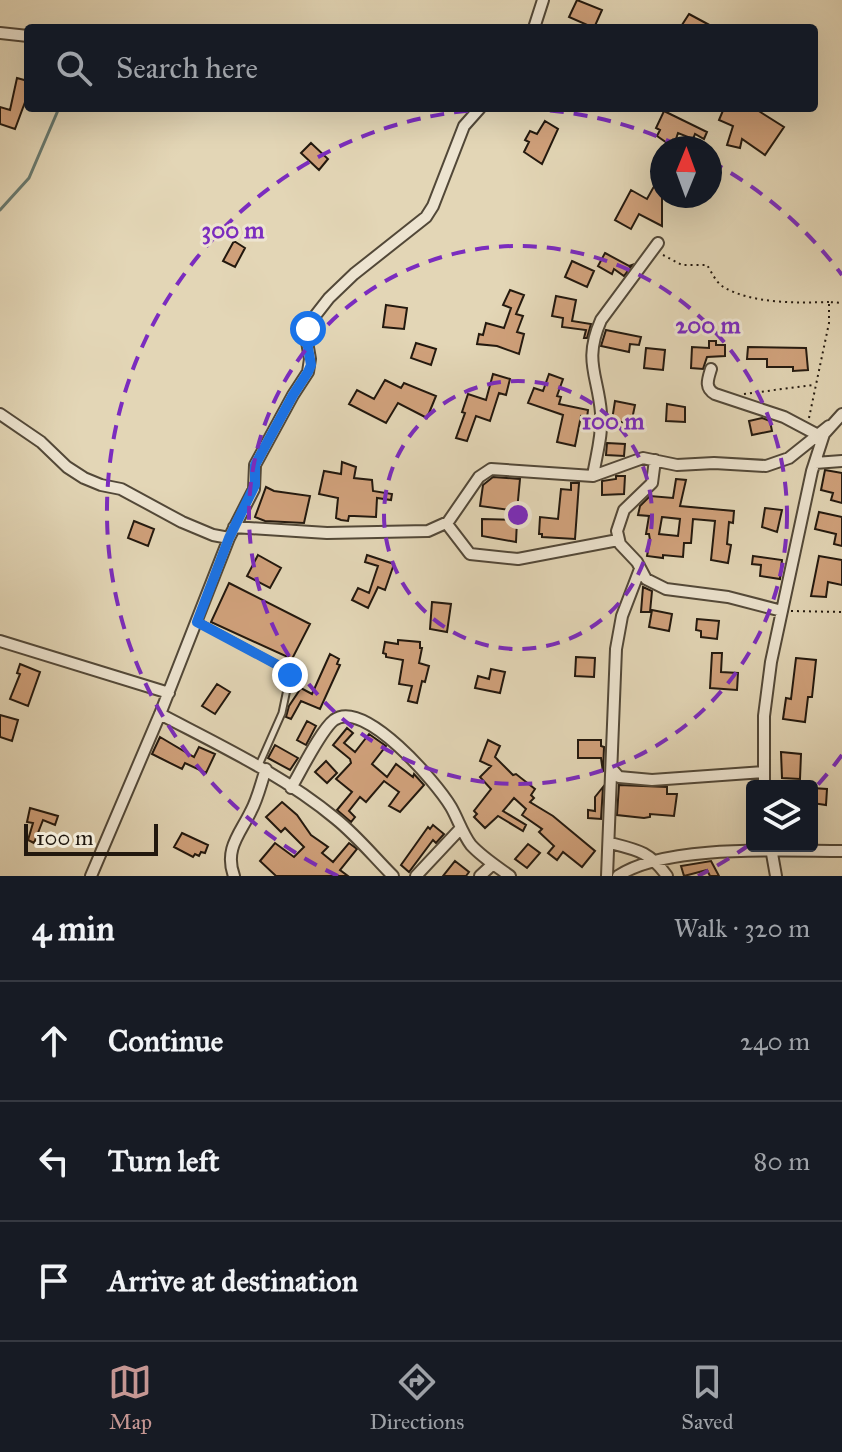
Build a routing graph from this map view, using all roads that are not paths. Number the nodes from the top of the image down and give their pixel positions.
1 (543, 0) edge
2 (535, 24) edge
3 (0, 33) edge
4 (24, 36) edge
5 (476, 112) edge
6 (656, 247) road end
7 (711, 369) dead end
8 (0, 414) edge
9 (842, 414) edge
10 (829, 426) junction
11 (818, 435) junction
12 (655, 460) junction
13 (842, 461) edge
14 (815, 463) junction
15 (593, 476) junction
16 (447, 524) junction
17 (232, 533) junction
18 (618, 540) junction
19 (640, 569) junction
20 (782, 611) junction
21 (197, 622) junction
22 (0, 641) edge
23 (169, 693) junction
24 (160, 714) junction
25 (262, 767) junction
26 (611, 767) junction
27 (764, 772) junction
28 (764, 780) edge
29 (291, 788) junction
30 (461, 828) junction
31 (610, 843) junction
32 (818, 850) edge
33 (746, 851) edge
34 (842, 851) edge
35 (772, 852) edge
36 (656, 859) junction
37 (493, 864) junction
38 (91, 876) edge
39 (234, 876) edge
40 (393, 876) edge
41 (416, 876) edge
42 (480, 876) edge
43 (510, 876) edge
44 (607, 876) edge
45 (618, 876) edge
46 (667, 876) edge
47 (776, 876) edge

1 - 2 street
3 - 4 street
5 - 17 street
6 - 15 street
7 - 11 street
8 - 17 street
9 - 10 street
10 - 11 street
10 - 14 street
11 - 12 street
12 - 15 street
12 - 18 street
13 - 14 street
14 - 20 street
15 - 16 street
16 - 17 street
16 - 18 street
17 - 21 street
18 - 19 street
19 - 20 street
19 - 26 street
20 - 27 street
21 - 23 street
21 - 25 lane
22 - 23 street
23 - 24 street
24 - 25 street
24 - 38 street
25 - 29 street
25 - 39 street
26 - 27 street
26 - 31 street
27 - 28 street
29 - 30 street
29 - 40 street
30 - 37 street
30 - 41 street
31 - 36 street
31 - 44 street
32 - 34 street
33 - 36 street
35 - 47 street
36 - 45 street
36 - 46 street
37 - 42 street
37 - 43 street

